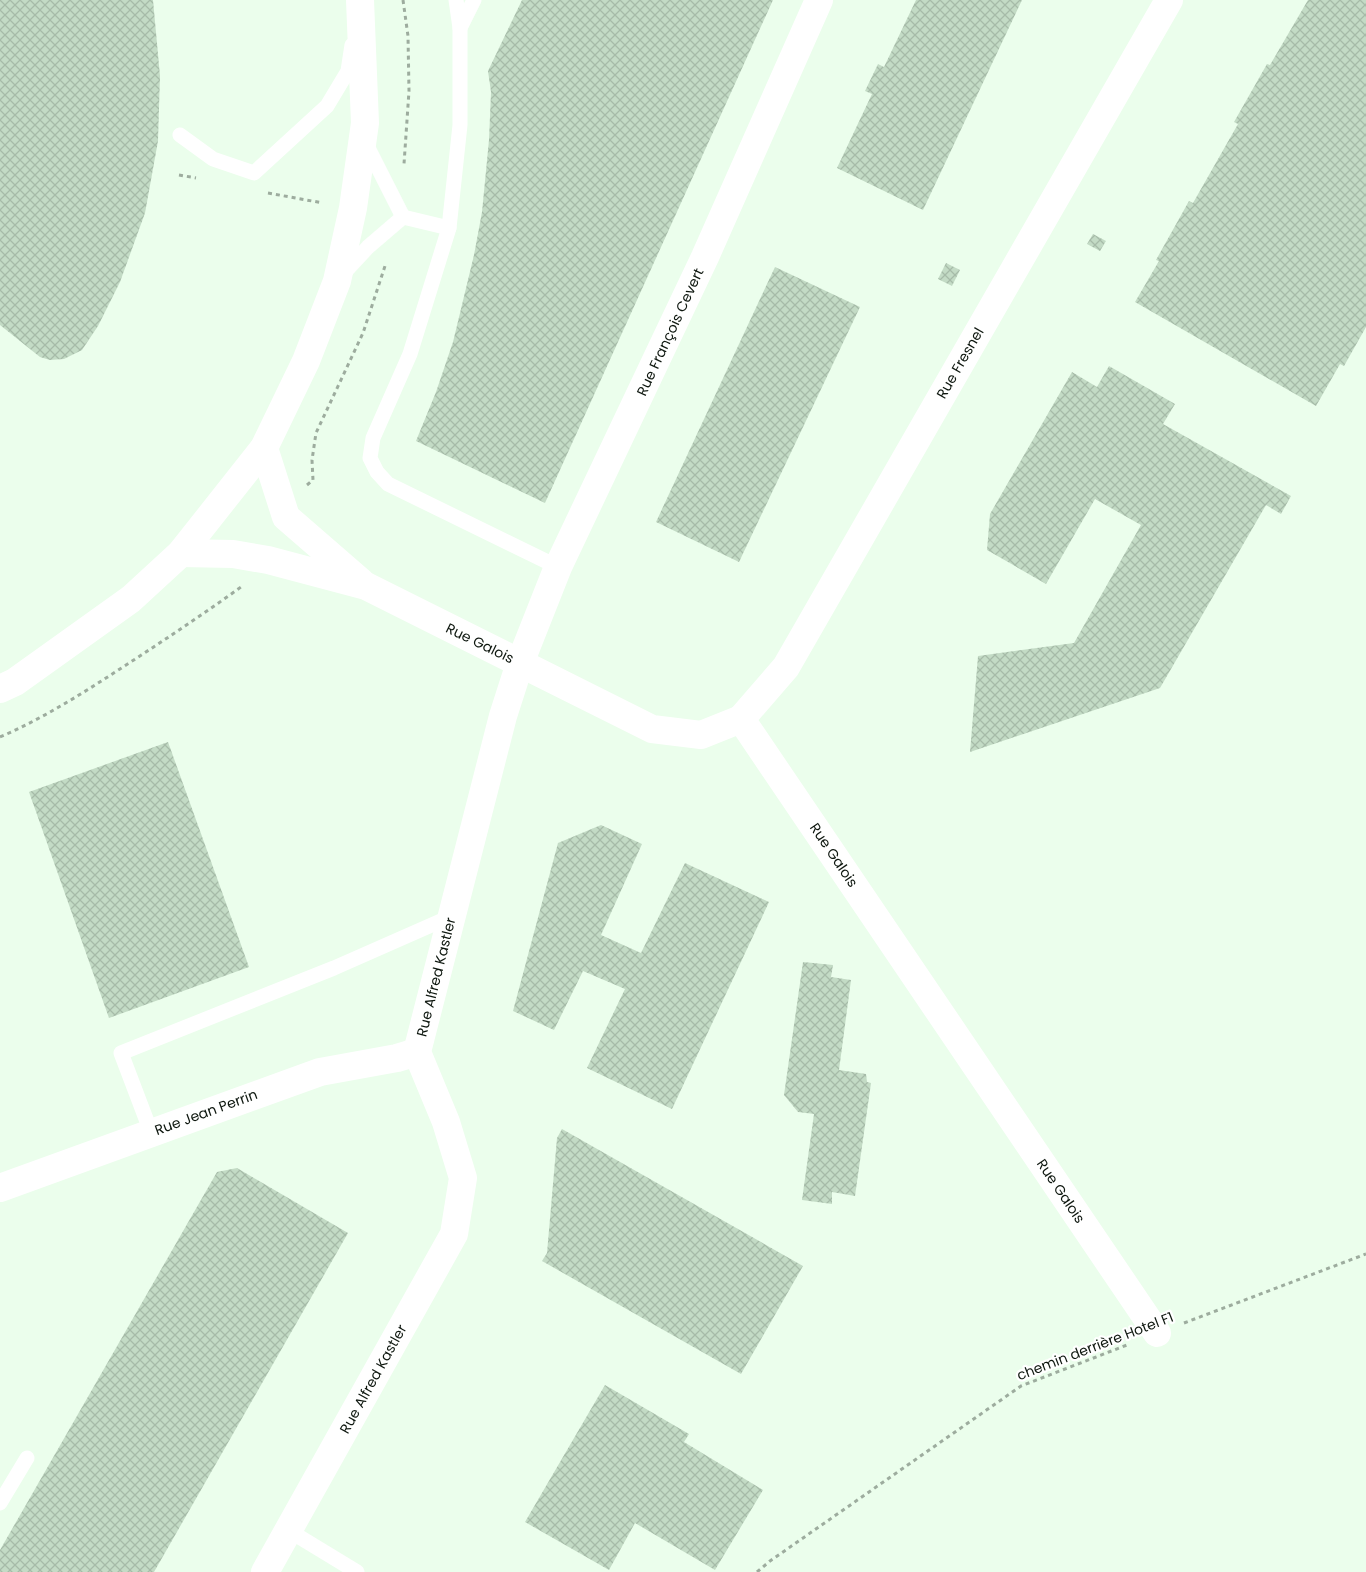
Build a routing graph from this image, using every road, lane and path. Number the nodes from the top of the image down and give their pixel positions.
1 (456, 0) edge
2 (474, 0) edge
3 (819, 0) edge
4 (1169, 0) edge
5 (360, 1) edge
6 (460, 28) junction
7 (180, 135) dead end
8 (363, 138) junction
9 (179, 175) dead end
10 (197, 179) dead end
11 (260, 191) dead end
12 (353, 208) junction
13 (404, 217) junction
14 (450, 228) junction
15 (337, 281) junction
16 (264, 448) junction
17 (181, 553) junction
18 (558, 567) junction
19 (246, 583) dead end
20 (366, 586) junction
21 (520, 662) junction
22 (0, 690) edge
23 (741, 719) junction
24 (0, 737) edge
25 (452, 916) junction
26 (417, 1052) junction
27 (152, 1132) junction
28 (0, 1188) edge
29 (1366, 1254) edge
30 (1157, 1333) junction
31 (27, 1458) dead end
32 (0, 1503) edge
33 (288, 1530) junction
34 (264, 1572) edge
35 (357, 1572) edge
36 (757, 1572) edge

1 - 6 lane
2 - 6 lane
3 - 18 street, Rue François Cevert
4 - 23 street, Rue Fresnel
5 - 7 lane
5 - 8 street
6 - 14 lane
8 - 12 street
8 - 13 lane
9 - 10 path
11 - 12 path
12 - 15 street
13 - 14 lane
13 - 15 lane
14 - 18 lane
15 - 16 street
16 - 17 street
16 - 20 street, Rue Galois
17 - 20 street, Rue Galois
17 - 22 street
18 - 21 street, Rue François Cevert
19 - 24 path
20 - 21 street, Rue Galois
21 - 23 street, Rue Galois
21 - 25 street, Rue Alfred Kastler
23 - 30 street, Rue Galois
25 - 26 street, Rue Alfred Kastler
25 - 27 lane
26 - 27 street, Rue Jean Perrin
26 - 33 street, Rue Alfred Kastler
27 - 28 street, Rue Jean Perrin
29 - 30 path, chemin derrière Hotel F1
30 - 36 path, chemin derrière Hotel F1
31 - 32 lane
33 - 34 street, Rue Alfred Kastler
33 - 35 lane

